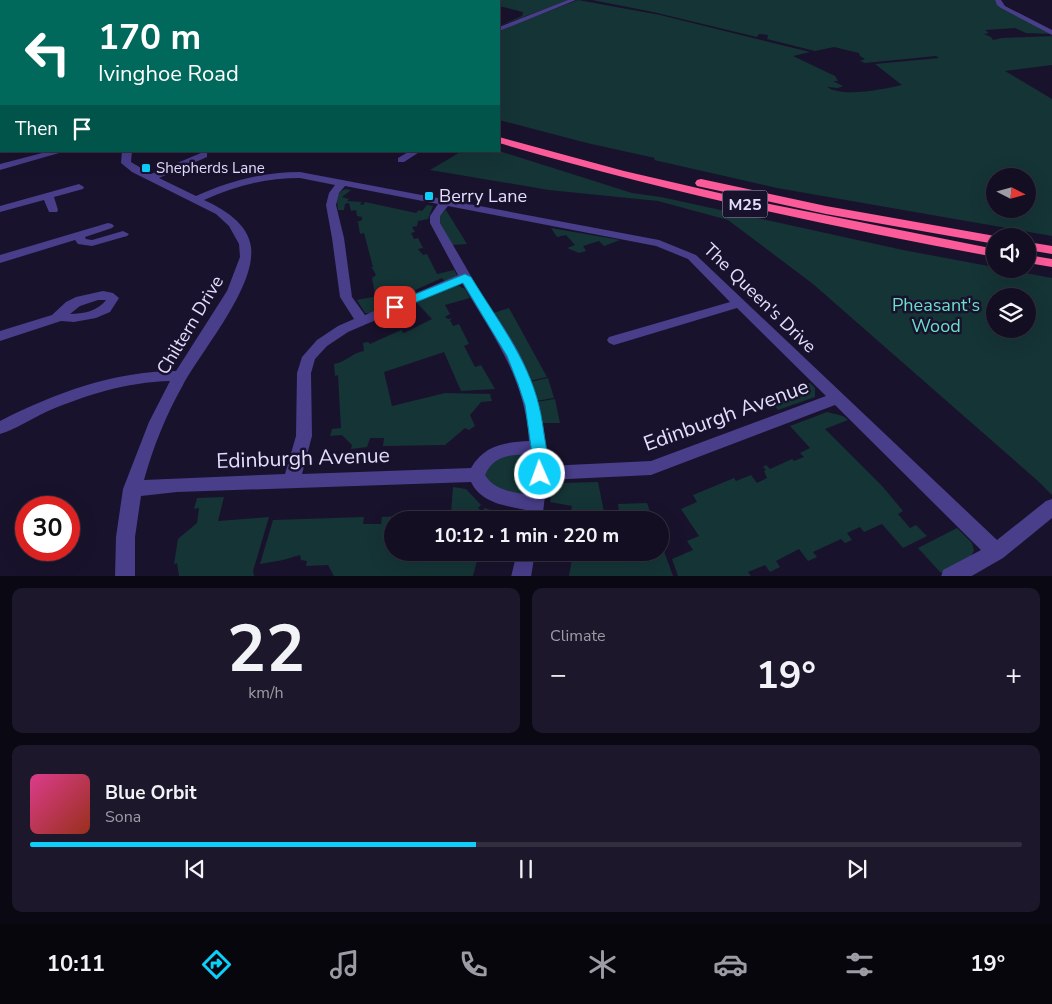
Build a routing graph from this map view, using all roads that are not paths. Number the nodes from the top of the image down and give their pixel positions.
1 (572, 0) edge
2 (998, 0) edge
3 (500, 29) edge
4 (1052, 33) edge
5 (500, 130) edge
6 (500, 140) edge
7 (58, 152) edge
8 (127, 152) edge
9 (415, 152) edge
10 (204, 155) edge
11 (400, 160) dead end
12 (0, 167) edge
13 (151, 178) junction
14 (342, 183) junction
15 (79, 187) dead end
16 (48, 196) junction
17 (196, 200) junction
18 (444, 204) junction
19 (0, 209) edge
20 (53, 210) dead end
21 (108, 226) dead end
22 (123, 234) dead end
23 (79, 235) junction
24 (986, 238) edge
25 (1036, 247) edge
26 (1052, 250) edge
27 (986, 251) edge
28 (0, 259) edge
29 (1036, 260) edge
30 (1052, 263) edge
31 (465, 277) junction
32 (740, 303) junction
33 (60, 317) dead end
34 (362, 320) junction
35 (0, 334) edge
36 (614, 340) dead end
37 (180, 376) junction
38 (838, 398) junction
39 (0, 428) edge
40 (539, 447) junction
41 (540, 474) junction
42 (476, 476) junction
43 (292, 481) junction
44 (132, 489) junction
45 (1052, 507) edge
46 (533, 511) edge
47 (535, 511) edge
48 (996, 552) junction
49 (524, 561) edge
50 (125, 576) edge
51 (521, 576) edge
52 (950, 576) edge

1 - 3 street
2 - 4 street
5 - 24 highway, M25
6 - 27 highway, M25
7 - 12 street
8 - 13 street, Chiltern Drive
9 - 11 street
10 - 13 street
13 - 17 street, Chiltern Drive
14 - 17 street, The Queen's Drive
14 - 18 street, The Queen's Drive
14 - 34 street
15 - 16 street
16 - 19 street
16 - 20 street
17 - 37 street, Chiltern Drive
18 - 31 street
18 - 32 street, The Queen's Drive
21 - 23 street
22 - 23 street
23 - 28 street
25 - 26 highway
29 - 30 highway
31 - 34 street
31 - 40 street
32 - 36 street
32 - 38 street, The Queen's Drive
33 - 35 street
34 - 43 street
37 - 39 street
37 - 44 street, Chiltern Drive
38 - 41 street, Edinburgh Avenue
38 - 48 street, The Queen's Drive
40 - 41 street
40 - 42 street
41 - 47 street
42 - 43 street, Edinburgh Avenue
42 - 46 street
43 - 44 street, Edinburgh Avenue
44 - 50 street, Chiltern Drive
45 - 48 street
48 - 52 street
49 - 51 street

